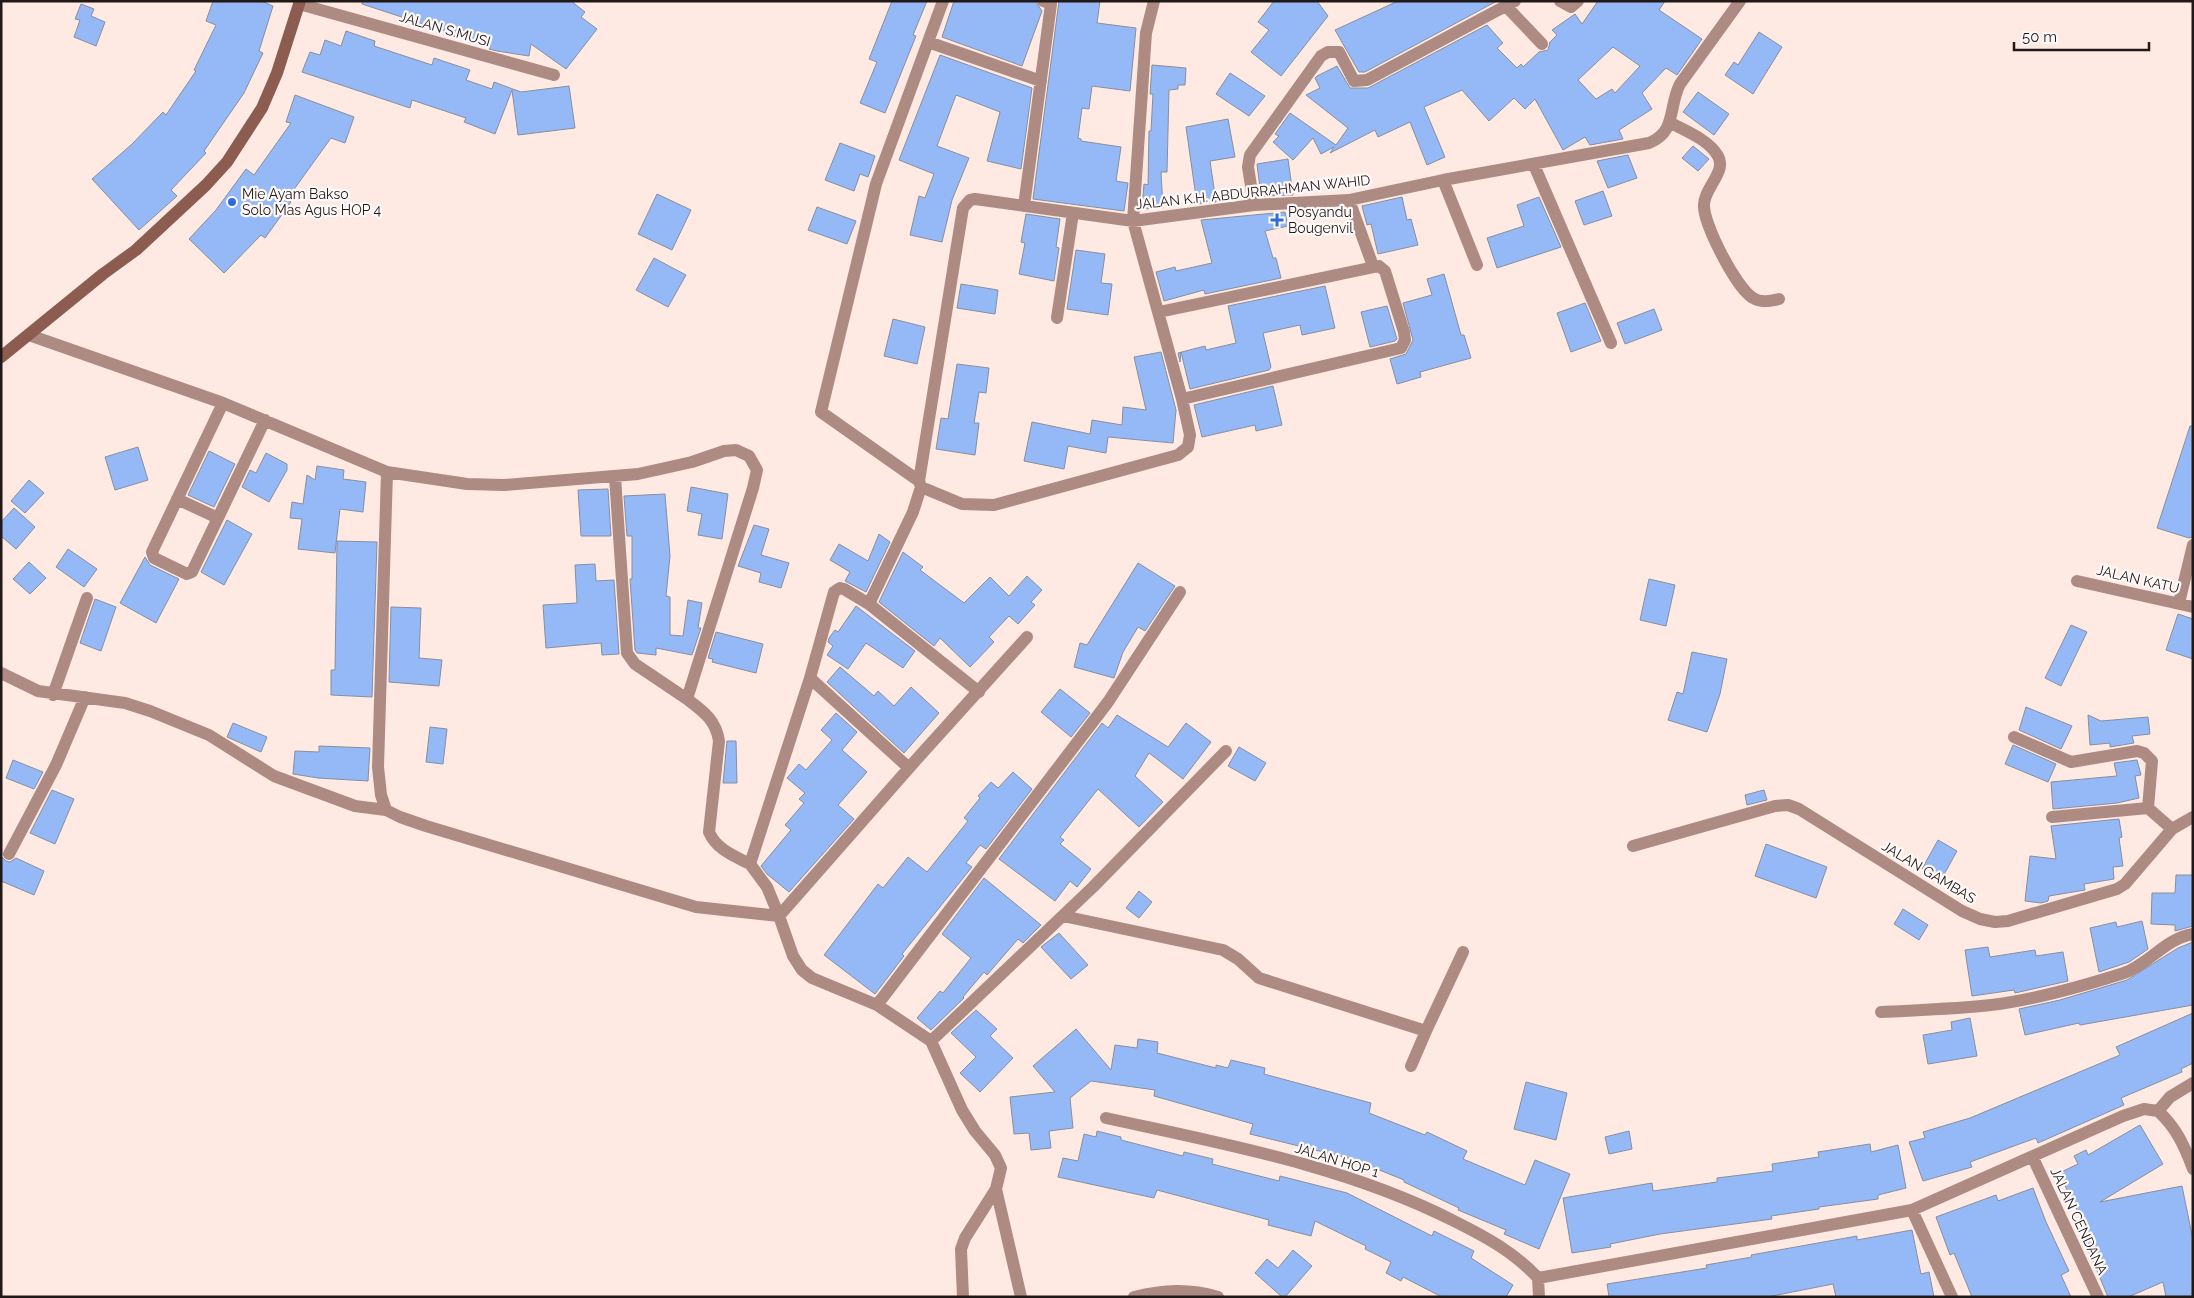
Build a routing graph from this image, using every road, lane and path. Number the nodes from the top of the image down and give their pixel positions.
1 (943, 1) edge
2 (1154, 1) edge
3 (1560, 1) edge
4 (1578, 1) edge
5 (1740, 1) edge
6 (1049, 2) edge
7 (299, 3) edge
8 (1510, 4) edge
9 (928, 42) junction
10 (1542, 44) dead end
11 (554, 75) dead end
12 (1041, 81) junction
13 (1671, 122) junction
14 (1534, 164) junction
15 (1443, 180) junction
16 (1349, 200) junction
17 (1254, 205) junction
18 (1024, 206) junction
19 (1072, 213) junction
20 (1133, 221) junction
21 (1477, 265) dead end
22 (1373, 266) junction
23 (1779, 299) dead end
24 (1159, 312) junction
25 (1057, 318) dead end
26 (29, 335) junction
27 (1611, 343) dead end
28 (1, 357) edge
29 (1182, 399) junction
30 (223, 403) junction
31 (265, 420) junction
32 (387, 472) junction
33 (615, 477) junction
34 (920, 484) junction
35 (177, 499) junction
36 (218, 518) junction
37 (2193, 545) edge
38 (2077, 581) dead end
39 (1180, 592) dead end
40 (87, 598) dead end
41 (2179, 603) junction
42 (868, 604) junction
43 (2193, 607) edge
44 (1027, 637) dead end
45 (1, 673) edge
46 (810, 678) junction
47 (979, 692) junction
48 (53, 694) junction
49 (84, 698) junction
50 (687, 699) junction
51 (2014, 737) dead end
52 (1226, 751) dead end
53 (909, 768) junction
54 (2148, 808) junction
55 (386, 810) junction
56 (2052, 817) dead end
57 (2193, 817) edge
58 (2172, 828) junction
59 (1634, 846) dead end
60 (9, 854) dead end
61 (750, 864) junction
62 (779, 916) junction
63 (1063, 916) junction
64 (2193, 934) edge
65 (1463, 952) dead end
66 (877, 1005) junction
67 (1881, 1012) dead end
68 (1426, 1031) junction
69 (931, 1041) junction
70 (1411, 1066) dead end
71 (2193, 1083) edge
72 (2158, 1111) junction
73 (1106, 1118) dead end
74 (2033, 1158) junction
75 (2193, 1169) edge
76 (996, 1189) junction
77 (1912, 1210) junction
78 (1538, 1278) junction
79 (962, 1297) edge
80 (1022, 1297) edge
81 (1134, 1297) edge
82 (1218, 1297) edge
83 (1539, 1297) edge
84 (1952, 1297) edge
85 (2098, 1297) edge

1 - 9 street
2 - 20 street
3 - 4 street
5 - 13 street
6 - 12 street
7 - 11 street, JALAN S.MUSI
7 - 26 street
8 - 10 street
8 - 17 street
9 - 12 street
9 - 34 street
12 - 18 street
13 - 14 street, JALAN K.H. ABDURRAHMAN WAHID
13 - 23 street
14 - 15 street, JALAN K.H. ABDURRAHMAN WAHID
14 - 27 street
15 - 16 street, JALAN K.H. ABDURRAHMAN WAHID
15 - 21 street
16 - 17 street, JALAN K.H. ABDURRAHMAN WAHID
16 - 22 street
17 - 20 street, JALAN K.H. ABDURRAHMAN WAHID
18 - 19 street, JALAN K.H. ABDURRAHMAN WAHID
18 - 34 street, JALAN K.H. ABDURRAHMAN WAHID
19 - 20 street, JALAN K.H. ABDURRAHMAN WAHID
19 - 25 street
20 - 24 street
22 - 24 street
22 - 29 street
24 - 29 street
26 - 28 street
26 - 30 street
29 - 34 street
30 - 31 street
30 - 35 street
31 - 32 street
31 - 36 street
32 - 33 street
32 - 55 street
33 - 50 street
33 - 50 street
34 - 42 street, JALAN K.H. ABDURRAHMAN WAHID
35 - 36 street
35 - 36 street
37 - 41 street
38 - 41 street, JALAN KATU
39 - 66 street
40 - 48 street
41 - 43 street, JALAN KATU
42 - 46 street
42 - 47 street
44 - 47 street
45 - 48 street
46 - 53 street
46 - 61 street
47 - 53 street
48 - 49 street
49 - 55 street
49 - 60 street
50 - 61 street
51 - 54 street
52 - 63 street
53 - 62 street
54 - 56 street
54 - 58 street
55 - 62 street
57 - 58 street, JALAN GAMBAS
58 - 59 street, JALAN GAMBAS
61 - 62 street
62 - 66 street
63 - 68 street
63 - 69 street
64 - 67 street
65 - 68 street
66 - 69 street
68 - 70 street
69 - 76 street
71 - 72 street
72 - 74 street
72 - 75 street
73 - 78 street, JALAN HOP 1
74 - 77 street
74 - 85 street, JALAN CENDANA
76 - 79 street
76 - 80 street
77 - 78 street
77 - 84 street
78 - 83 street
81 - 82 street

